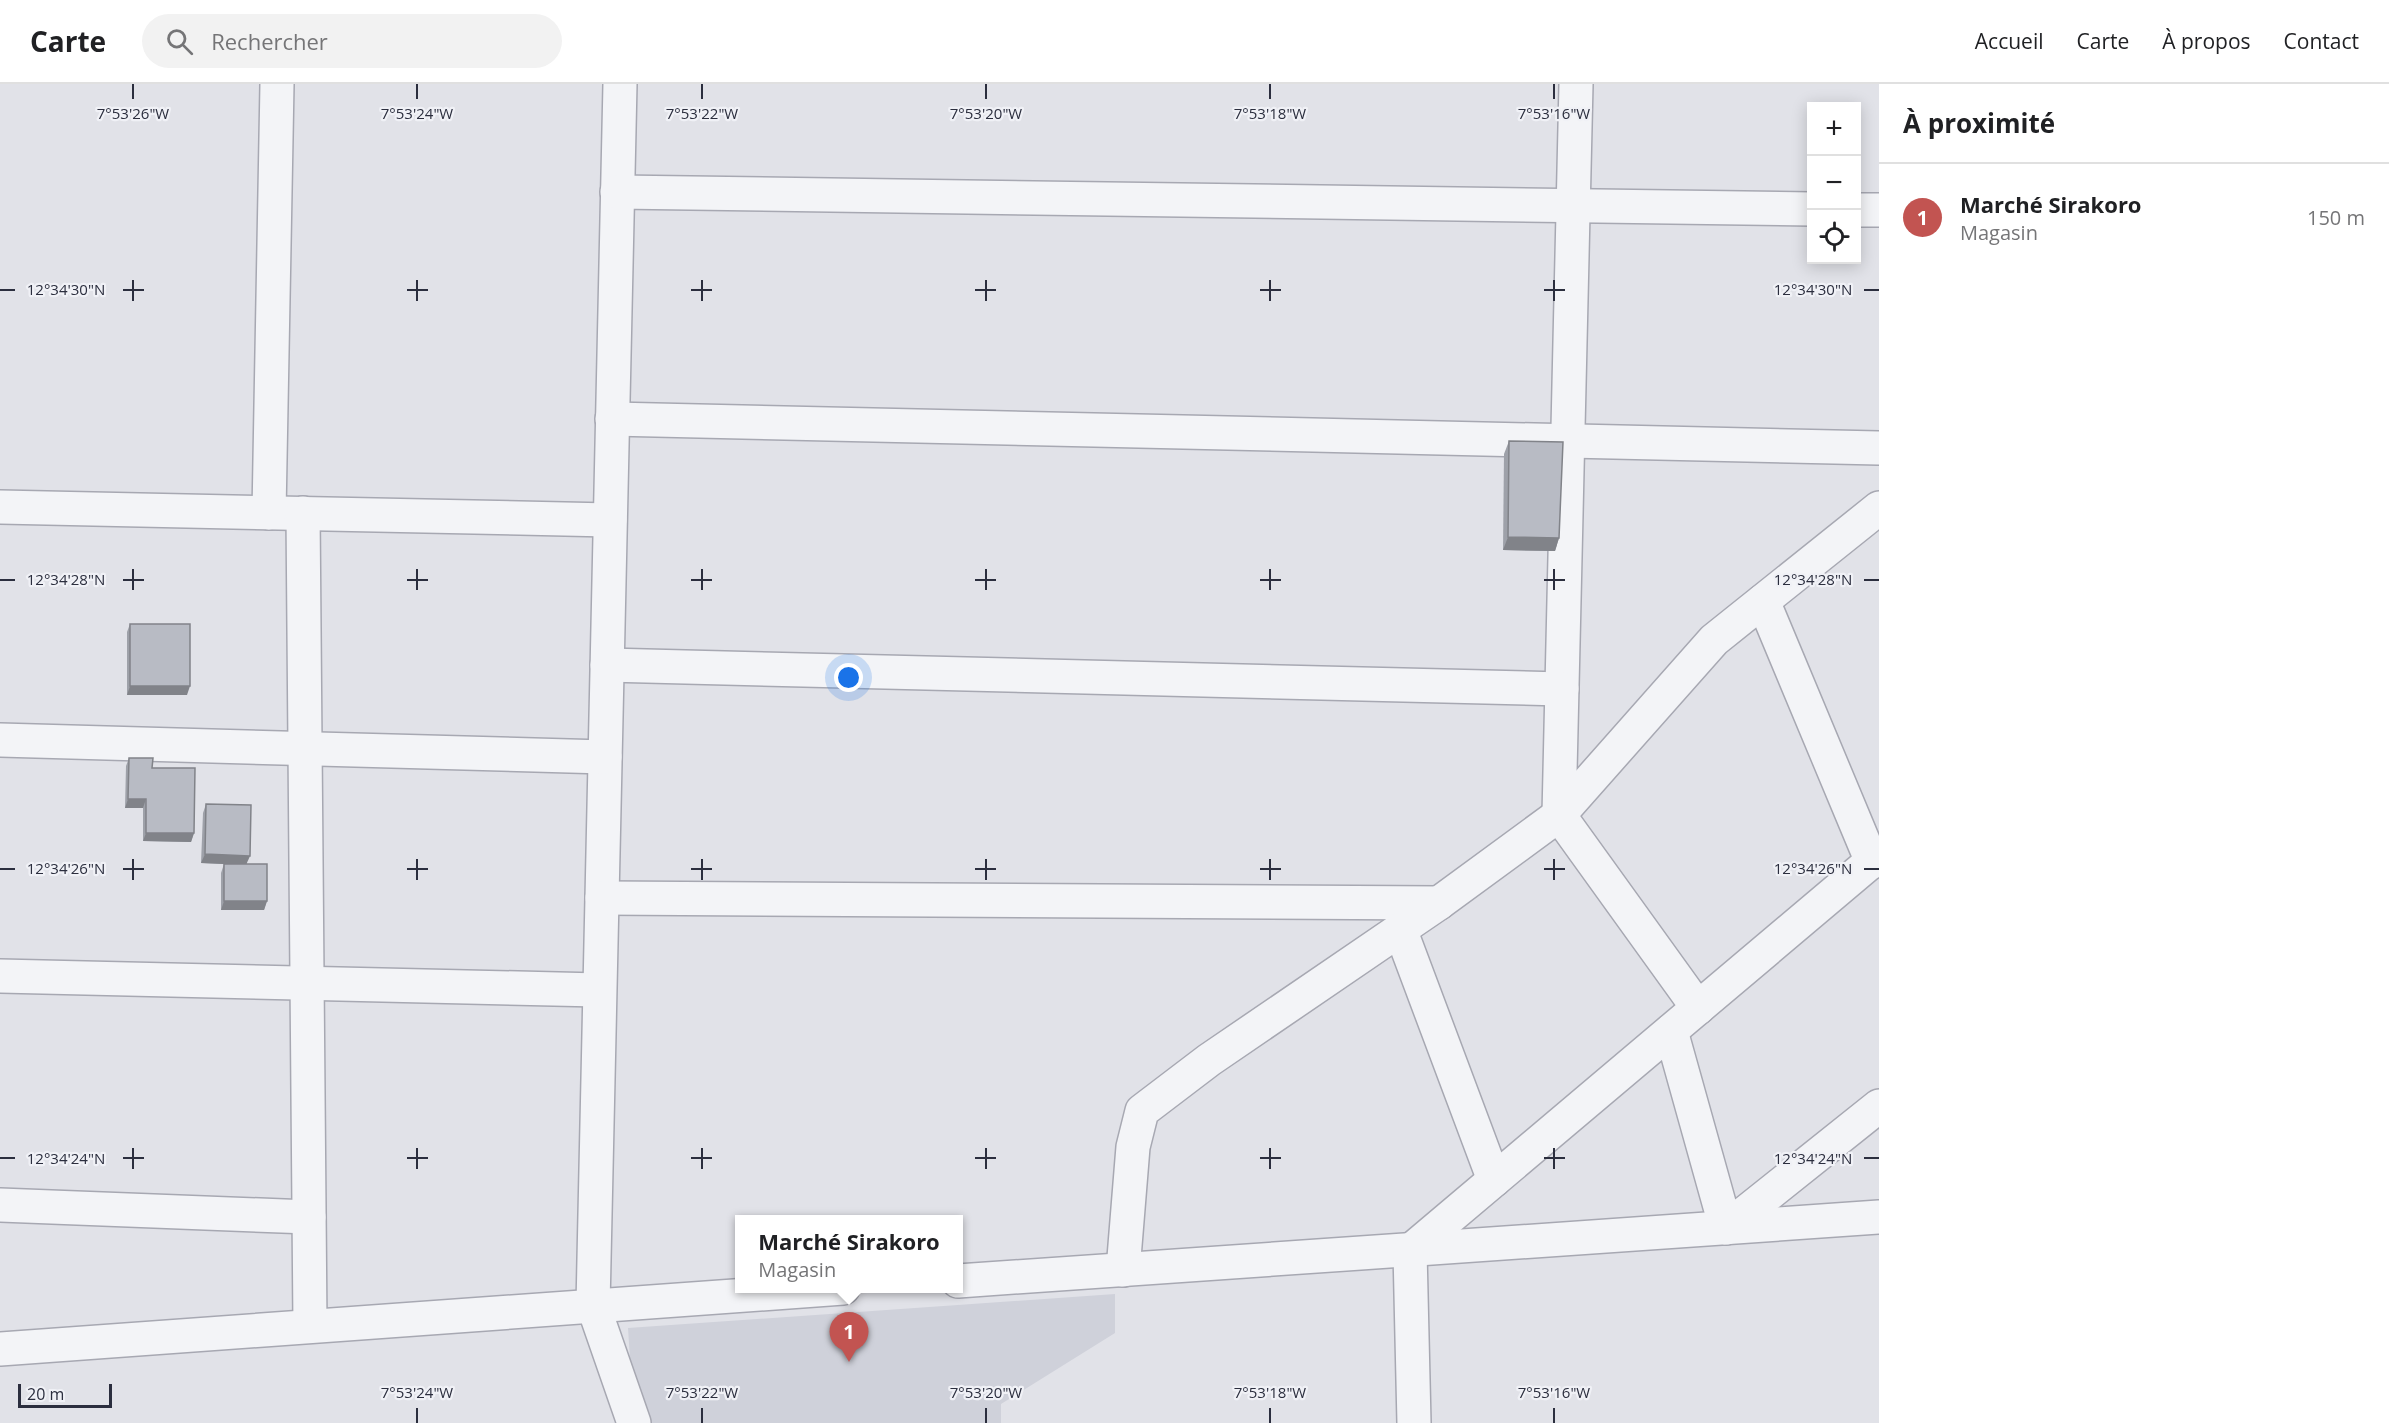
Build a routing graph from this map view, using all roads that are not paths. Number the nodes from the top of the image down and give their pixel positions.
1 (277, 84) edge
2 (620, 84) edge
3 (1576, 84) edge
4 (617, 192) junction
5 (1573, 206) junction
6 (1807, 209) edge
7 (1861, 210) edge
8 (1879, 210) edge
9 (612, 419) junction
10 (1568, 441) junction
11 (1879, 448) edge
12 (0, 507) edge
13 (1879, 508) edge
14 (269, 513) junction
15 (303, 513) junction
16 (610, 520) junction
17 (1763, 601) junction
18 (607, 665) junction
19 (1562, 689) junction
20 (0, 740) edge
21 (305, 748) junction
22 (605, 757) junction
23 (1559, 815) junction
24 (1875, 859) edge
25 (602, 898) junction
26 (1439, 903) junction
27 (1400, 929) junction
28 (0, 976) edge
29 (307, 983) junction
30 (599, 990) junction
31 (1698, 1008) junction
32 (1671, 1031) junction
33 (1879, 1106) edge
34 (1494, 1180) junction
35 (0, 1205) edge
36 (309, 1217) junction
37 (1879, 1217) edge
38 (1726, 1228) junction
39 (1410, 1251) junction
40 (1124, 1270) junction
41 (963, 1281) edge
42 (769, 1293) edge
43 (593, 1305) junction
44 (310, 1326) junction
45 (0, 1349) edge
46 (634, 1423) edge
47 (1414, 1423) edge

1 - 14 street
2 - 4 street
3 - 5 street
4 - 5 street
4 - 9 street
5 - 6 street
5 - 10 street
7 - 8 street
9 - 10 street
9 - 16 street
10 - 11 street
10 - 19 street
12 - 14 street
13 - 17 street
14 - 15 street
15 - 16 street
15 - 21 street
16 - 18 street
17 - 23 street
17 - 24 street
18 - 19 street
18 - 22 street
19 - 23 street
20 - 21 street
21 - 22 street
21 - 29 street
22 - 25 street
23 - 26 street
23 - 31 street
24 - 31 street
25 - 26 street
25 - 30 street
26 - 27 street
27 - 34 street
27 - 40 street
28 - 29 street
29 - 30 street
29 - 36 street
30 - 43 street
31 - 32 street
32 - 34 street
32 - 38 street
33 - 38 street
34 - 39 street
35 - 36 street
36 - 44 street
37 - 38 street
38 - 39 street
39 - 40 street
39 - 47 street
40 - 41 street
42 - 43 street
43 - 44 street
43 - 46 street
44 - 45 street

